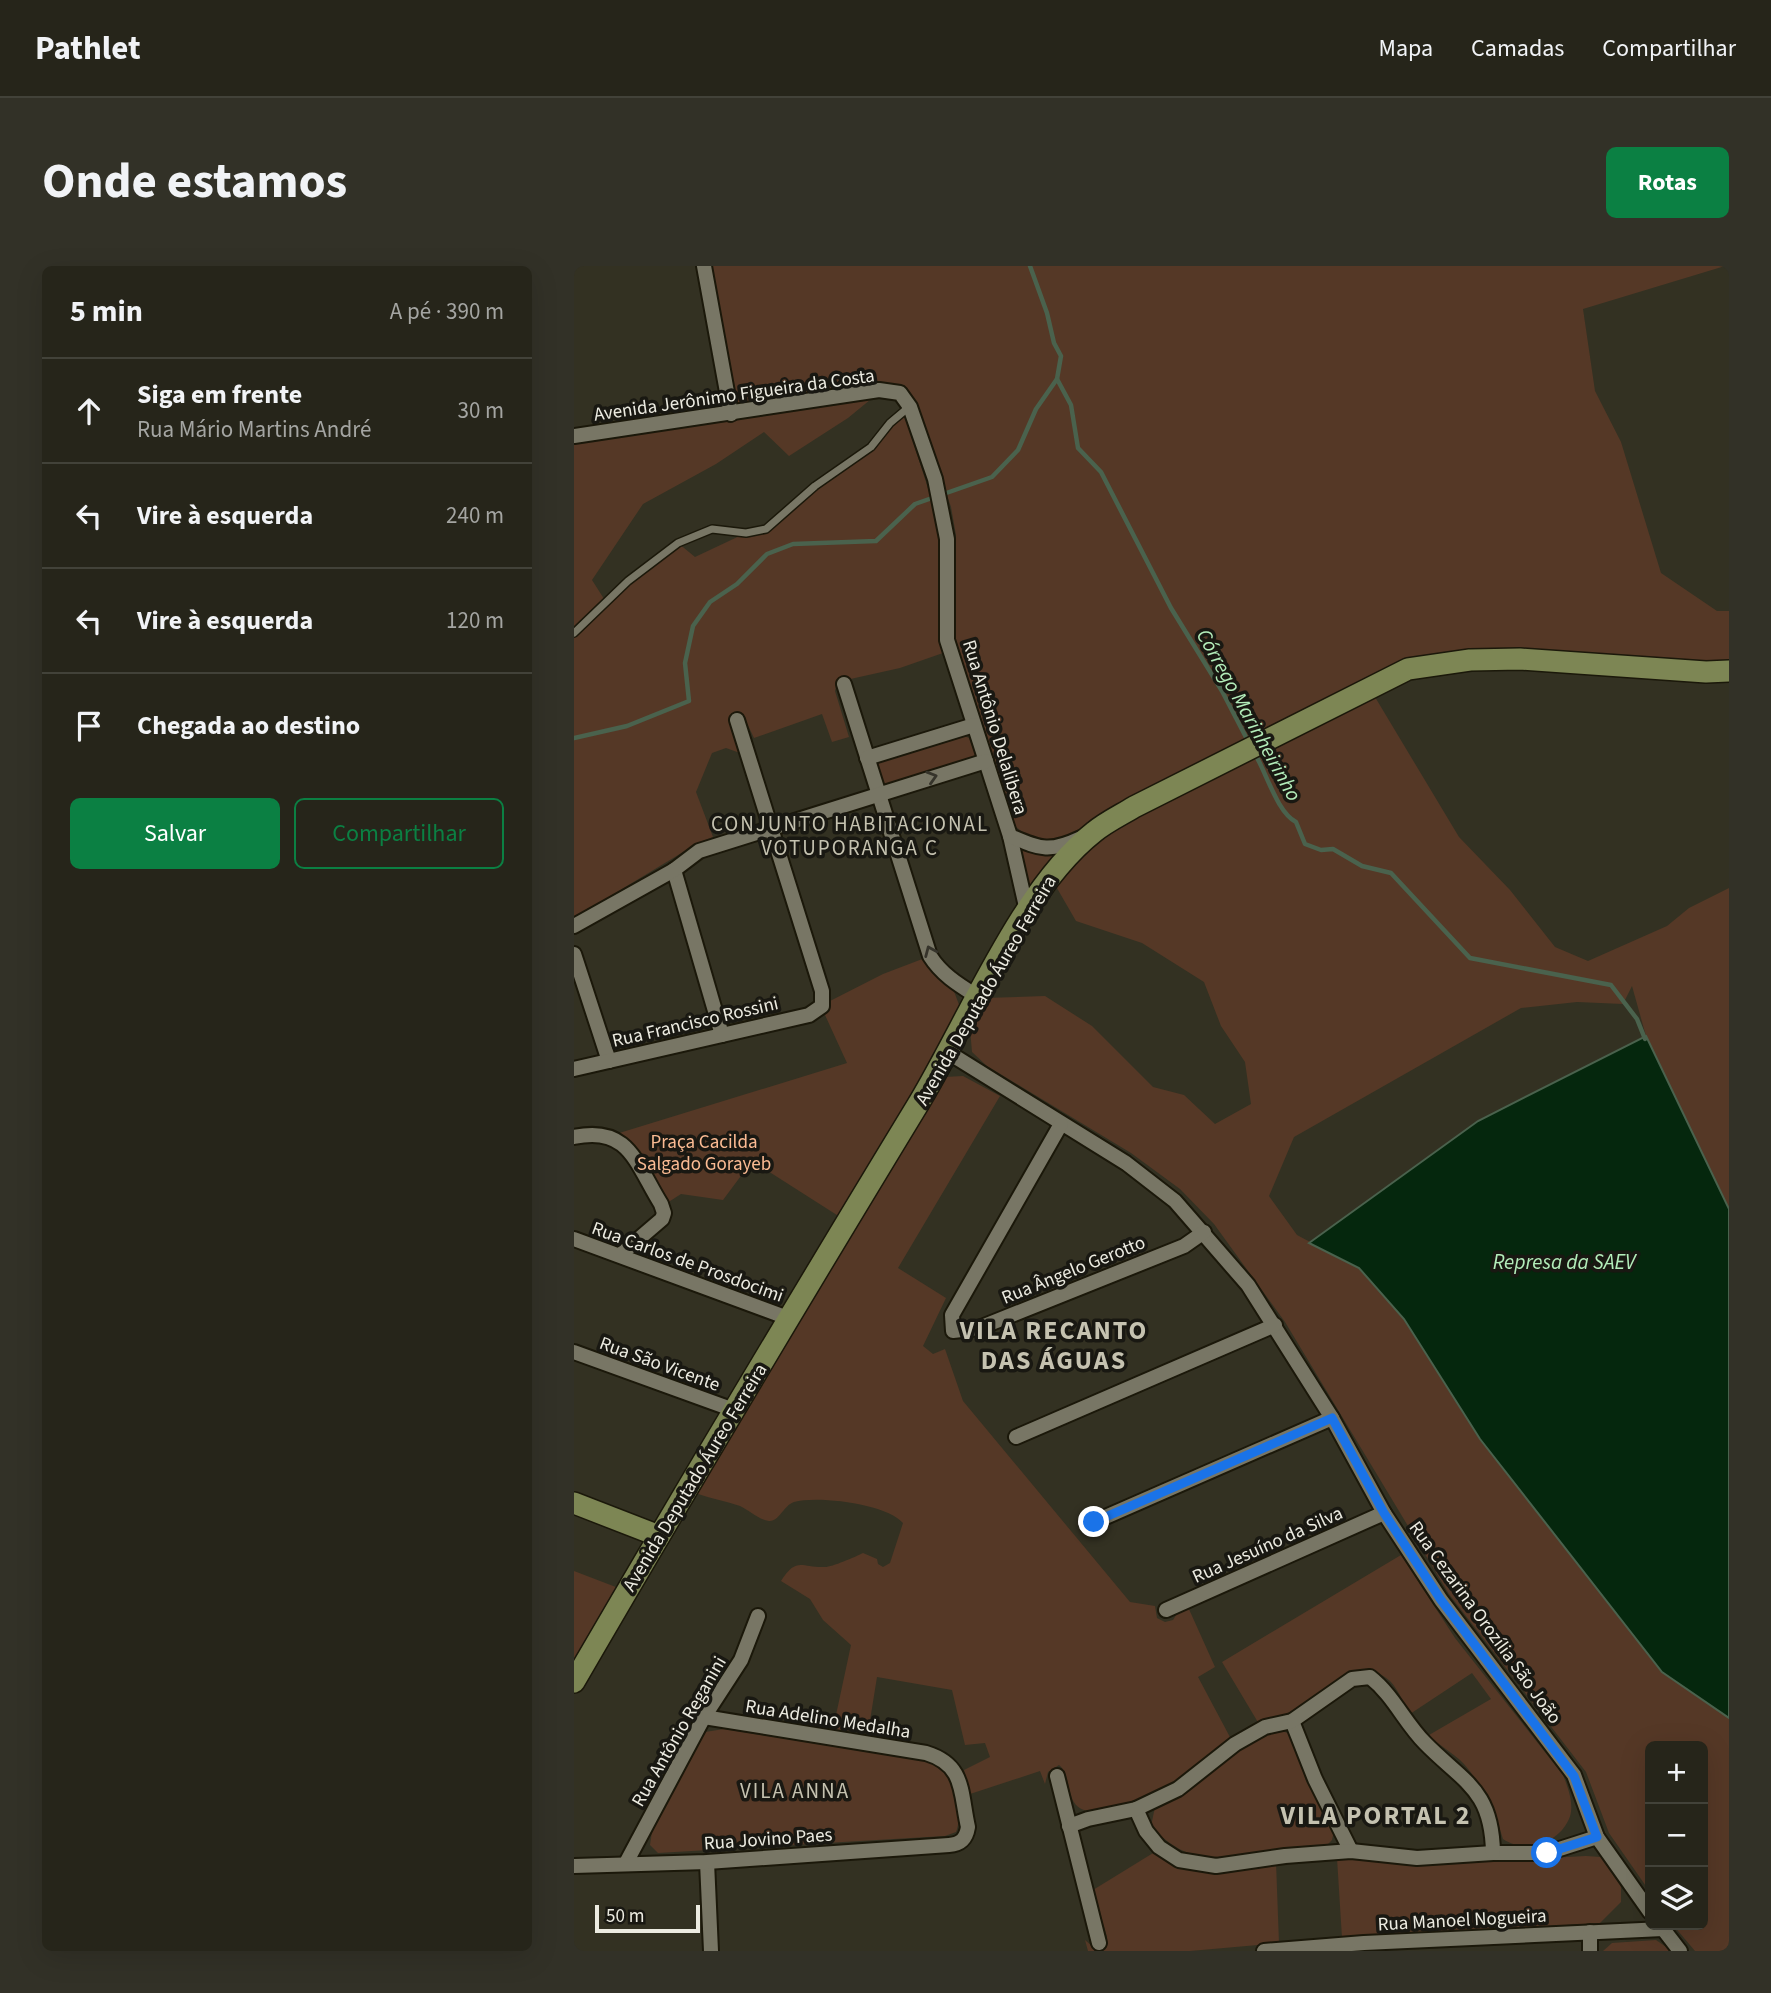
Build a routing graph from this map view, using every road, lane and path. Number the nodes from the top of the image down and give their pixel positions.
1 (704, 266) edge
2 (900, 393) joint
3 (910, 407) junction
4 (731, 414) junction
5 (574, 436) edge
6 (574, 633) edge
7 (1729, 671) edge
8 (1706, 672) junction
9 (1729, 678) edge
10 (844, 684) dead end
11 (737, 720) dead end
12 (974, 725) junction
13 (867, 758) junction
14 (986, 761) junction
15 (878, 793) junction
16 (771, 827) junction
17 (1094, 832) junction
18 (1010, 836) junction
19 (674, 870) junction
20 (1027, 911) junction
21 (574, 926) edge
22 (574, 954) edge
23 (978, 996) junction
24 (722, 1035) junction
25 (949, 1054) junction
26 (609, 1061) junction
27 (574, 1069) edge
28 (1061, 1124) junction
29 (574, 1137) edge
30 (1204, 1232) junction
31 (574, 1239) edge
32 (620, 1255) junction
33 (788, 1318) junction
34 (1275, 1325) junction
35 (574, 1352) edge
36 (734, 1410) junction
37 (1332, 1418) junction
38 (1017, 1437) dead end
39 (574, 1503) edge
40 (1384, 1513) junction
41 (1094, 1522) dead end
42 (659, 1536) junction
43 (1166, 1610) dead end
44 (758, 1616) dead end
45 (574, 1682) edge
46 (704, 1717) junction
47 (1292, 1721) junction
48 (1057, 1776) dead end
49 (1136, 1810) junction
50 (1069, 1826) junction
51 (1597, 1837) junction
52 (963, 1840) joint
53 (1351, 1851) junction
54 (1493, 1853) junction
55 (706, 1862) junction
56 (626, 1863) junction
57 (574, 1866) edge
58 (1645, 1905) edge
59 (1645, 1928) edge
60 (1663, 1930) edge
61 (1590, 1932) junction
62 (1099, 1943) dead end
63 (1364, 1947) edge
64 (711, 1951) edge
65 (1264, 1951) edge
66 (1590, 1951) edge
67 (1680, 1951) edge

1 - 4 street
2 - 3 street, Rua Antônio Delalibera
2 - 4 street, Avenida Jerônimo Figueira da Costa
3 - 6 lane
3 - 12 street, Rua Antônio Delalibera
4 - 5 street, Avenida Jerônimo Figueira da Costa
7 - 8 main road, Avenida Deputado Áureo Ferreira
8 - 9 main road, Avenida Deputado Áureo Ferreira
8 - 17 main road, Avenida Deputado Áureo Ferreira
10 - 13 street
11 - 16 street
12 - 13 street
12 - 14 street, Rua Antônio Delalibera
13 - 15 street
15 -> 14 street
14 - 18 street, Rua Antônio Delalibera
15 - 16 street
23 -> 15 street
16 - 19 street
16 - 24 street, Rua Francisco Rossini
17 - 18 street
17 - 20 main road, Avenida Deputado Áureo Ferreira
18 - 20 street, Rua Antônio Delalibera
19 - 21 street
19 - 24 street
20 - 23 main road, Avenida Deputado Áureo Ferreira
22 - 26 street
23 - 25 main road, Avenida Deputado Áureo Ferreira
24 - 26 street, Rua Francisco Rossini
25 - 28 street, Rua Cezarina Orozília São João
25 - 33 main road, Avenida Deputado Áureo Ferreira
26 - 27 street, Rua Francisco Rossini
28 - 30 street, Rua Cezarina Orozília São João
28 - 30 street, Rua Ângelo Gerotto
29 - 32 street
30 - 34 street, Rua Cezarina Orozília São João
31 - 32 street, Rua Carlos de Prosdocimi
32 - 33 street, Rua Carlos de Prosdocimi
33 - 36 main road, Avenida Deputado Áureo Ferreira
34 - 37 street, Rua Cezarina Orozília São João
34 - 38 street
35 - 36 street, Rua São Vicente
36 - 42 main road, Avenida Deputado Áureo Ferreira
37 - 40 street, Rua Cezarina Orozília São João
37 - 41 street
39 - 42 main road
40 - 43 street, Rua Jesuíno da Silva
40 - 51 street, Rua Cezarina Orozília São João
42 - 45 main road, Avenida Deputado Áureo Ferreira
44 - 46 street, Rua Antônio Reganini
46 - 52 street, Rua Adelino Medalha
46 - 56 street, Rua Antônio Reganini
47 - 49 street
47 - 53 street
47 - 54 street
48 - 50 street
49 - 50 street
49 - 53 street
50 - 62 street
51 - 54 street
51 - 58 street, Rua Cezarina Orozília São João
52 - 55 street, Rua Jovino Paes
53 - 54 street
55 - 56 street, Rua Jovino Paes
55 - 64 street
56 - 57 street, Rua Jovino Paes
59 - 61 street, Rua Manoel Nogueira
60 - 67 street
61 - 63 street, Rua Manoel Nogueira
61 - 66 street
63 - 65 street, Rua Manoel Nogueira

